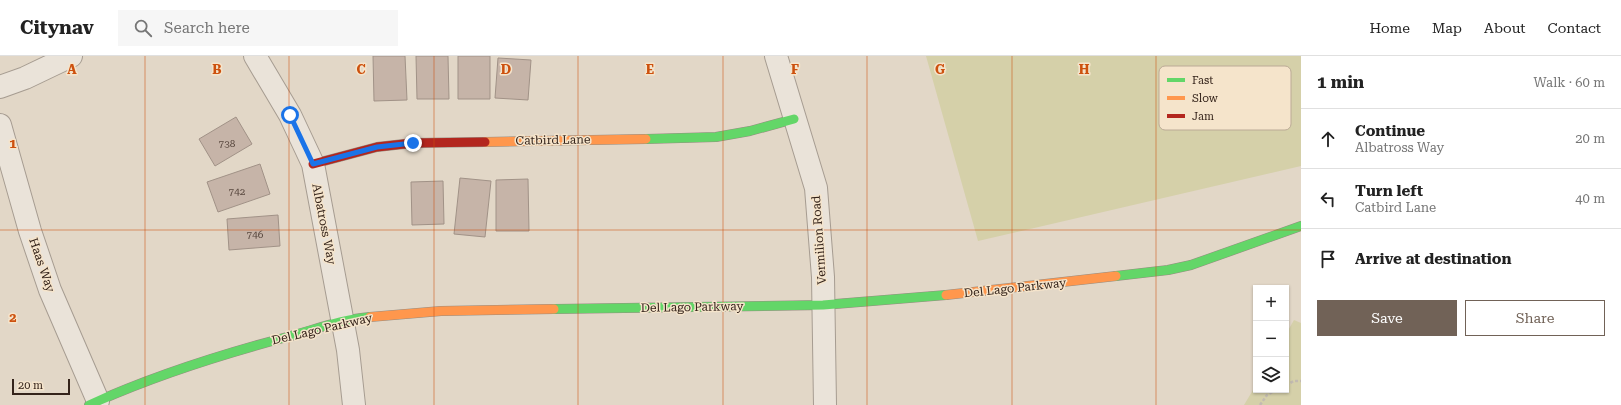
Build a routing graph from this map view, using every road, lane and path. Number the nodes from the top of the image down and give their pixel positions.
1 (71, 56) edge
2 (255, 56) edge
3 (776, 56) edge
4 (0, 87) edge
5 (794, 119) junction
6 (0, 125) edge
7 (313, 164) junction
8 (1301, 226) edge
9 (823, 305) junction
10 (343, 323) junction
11 (1301, 381) edge
12 (1289, 383) edge
13 (1271, 393) edge
14 (93, 403) edge
15 (354, 405) edge
16 (825, 405) edge
17 (1260, 405) edge

1 - 4 street
2 - 7 street, Albatross Way
3 - 5 street, Vermilion Road
5 - 7 street, Catbird Lane
5 - 9 street, Vermilion Road
6 - 14 street, Haas Way
7 - 10 street, Albatross Way
8 - 9 street, Del Lago Parkway
9 - 10 street, Del Lago Parkway
9 - 16 street, Vermilion Road
10 - 14 street, Del Lago Parkway
10 - 15 street, Albatross Way
11 - 12 path
13 - 17 path

